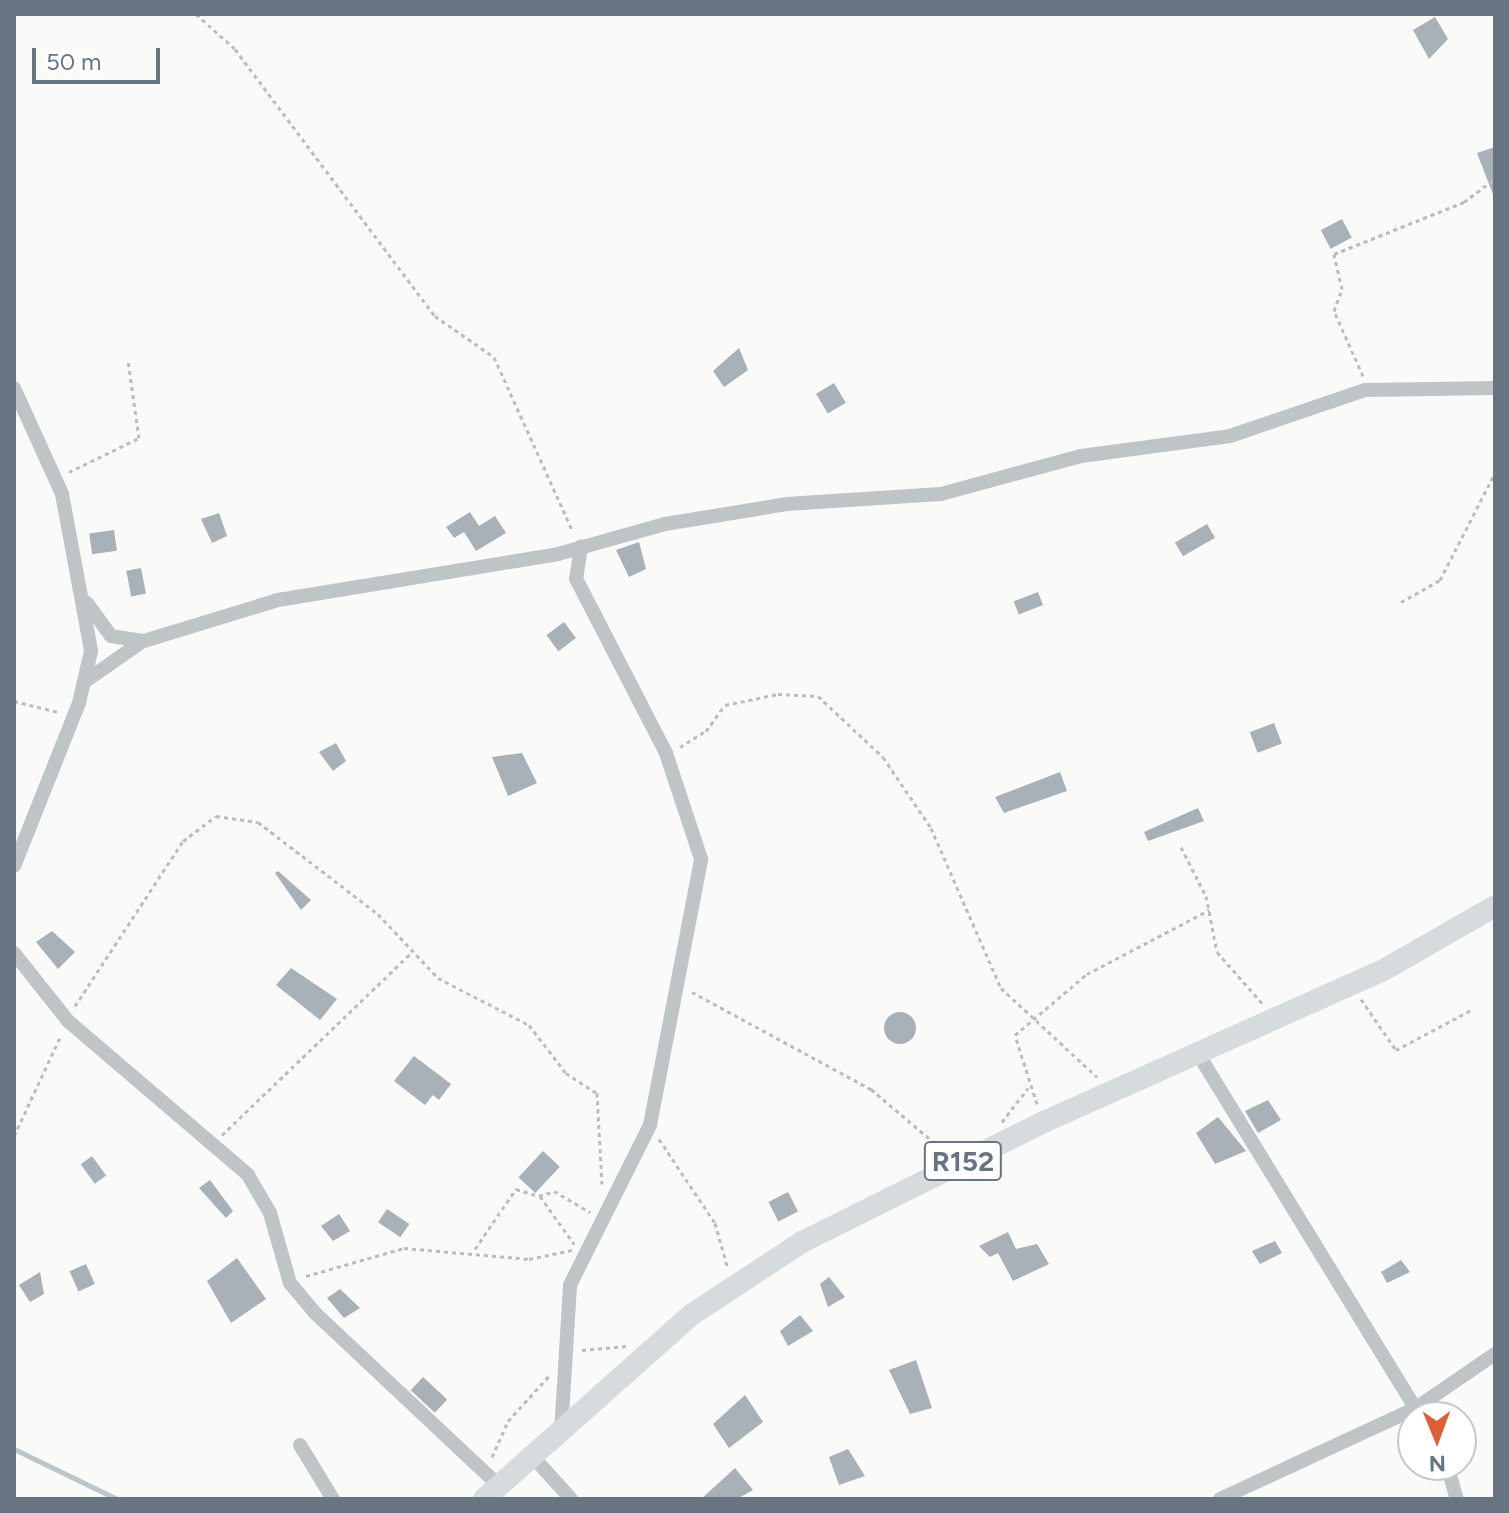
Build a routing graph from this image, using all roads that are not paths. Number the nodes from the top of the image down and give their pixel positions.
1 (14, 388) edge
2 (1495, 388) edge
3 (581, 546) junction
4 (87, 603) junction
5 (144, 641) junction
6 (87, 680) junction
7 (14, 866) edge
8 (1495, 906) edge
9 (14, 953) edge
10 (1197, 1052) junction
11 (1495, 1354) edge
12 (1411, 1401) edge
13 (1433, 1401) edge
14 (1397, 1421) edge
15 (561, 1433) junction
16 (300, 1445) dead end
17 (534, 1458) junction
18 (490, 1486) edge
19 (333, 1499) edge
20 (571, 1499) edge
21 (1220, 1499) edge

1 - 4 street
2 - 3 street
3 - 5 street
3 - 15 street
4 - 5 street
4 - 6 street
5 - 6 street
6 - 7 street
8 - 10 main road, R152
9 - 18 street
10 - 12 street
10 - 15 main road, R152
11 - 13 street
14 - 21 street
15 - 17 main road, R152
16 - 19 street
17 - 18 main road, R152
17 - 20 street

